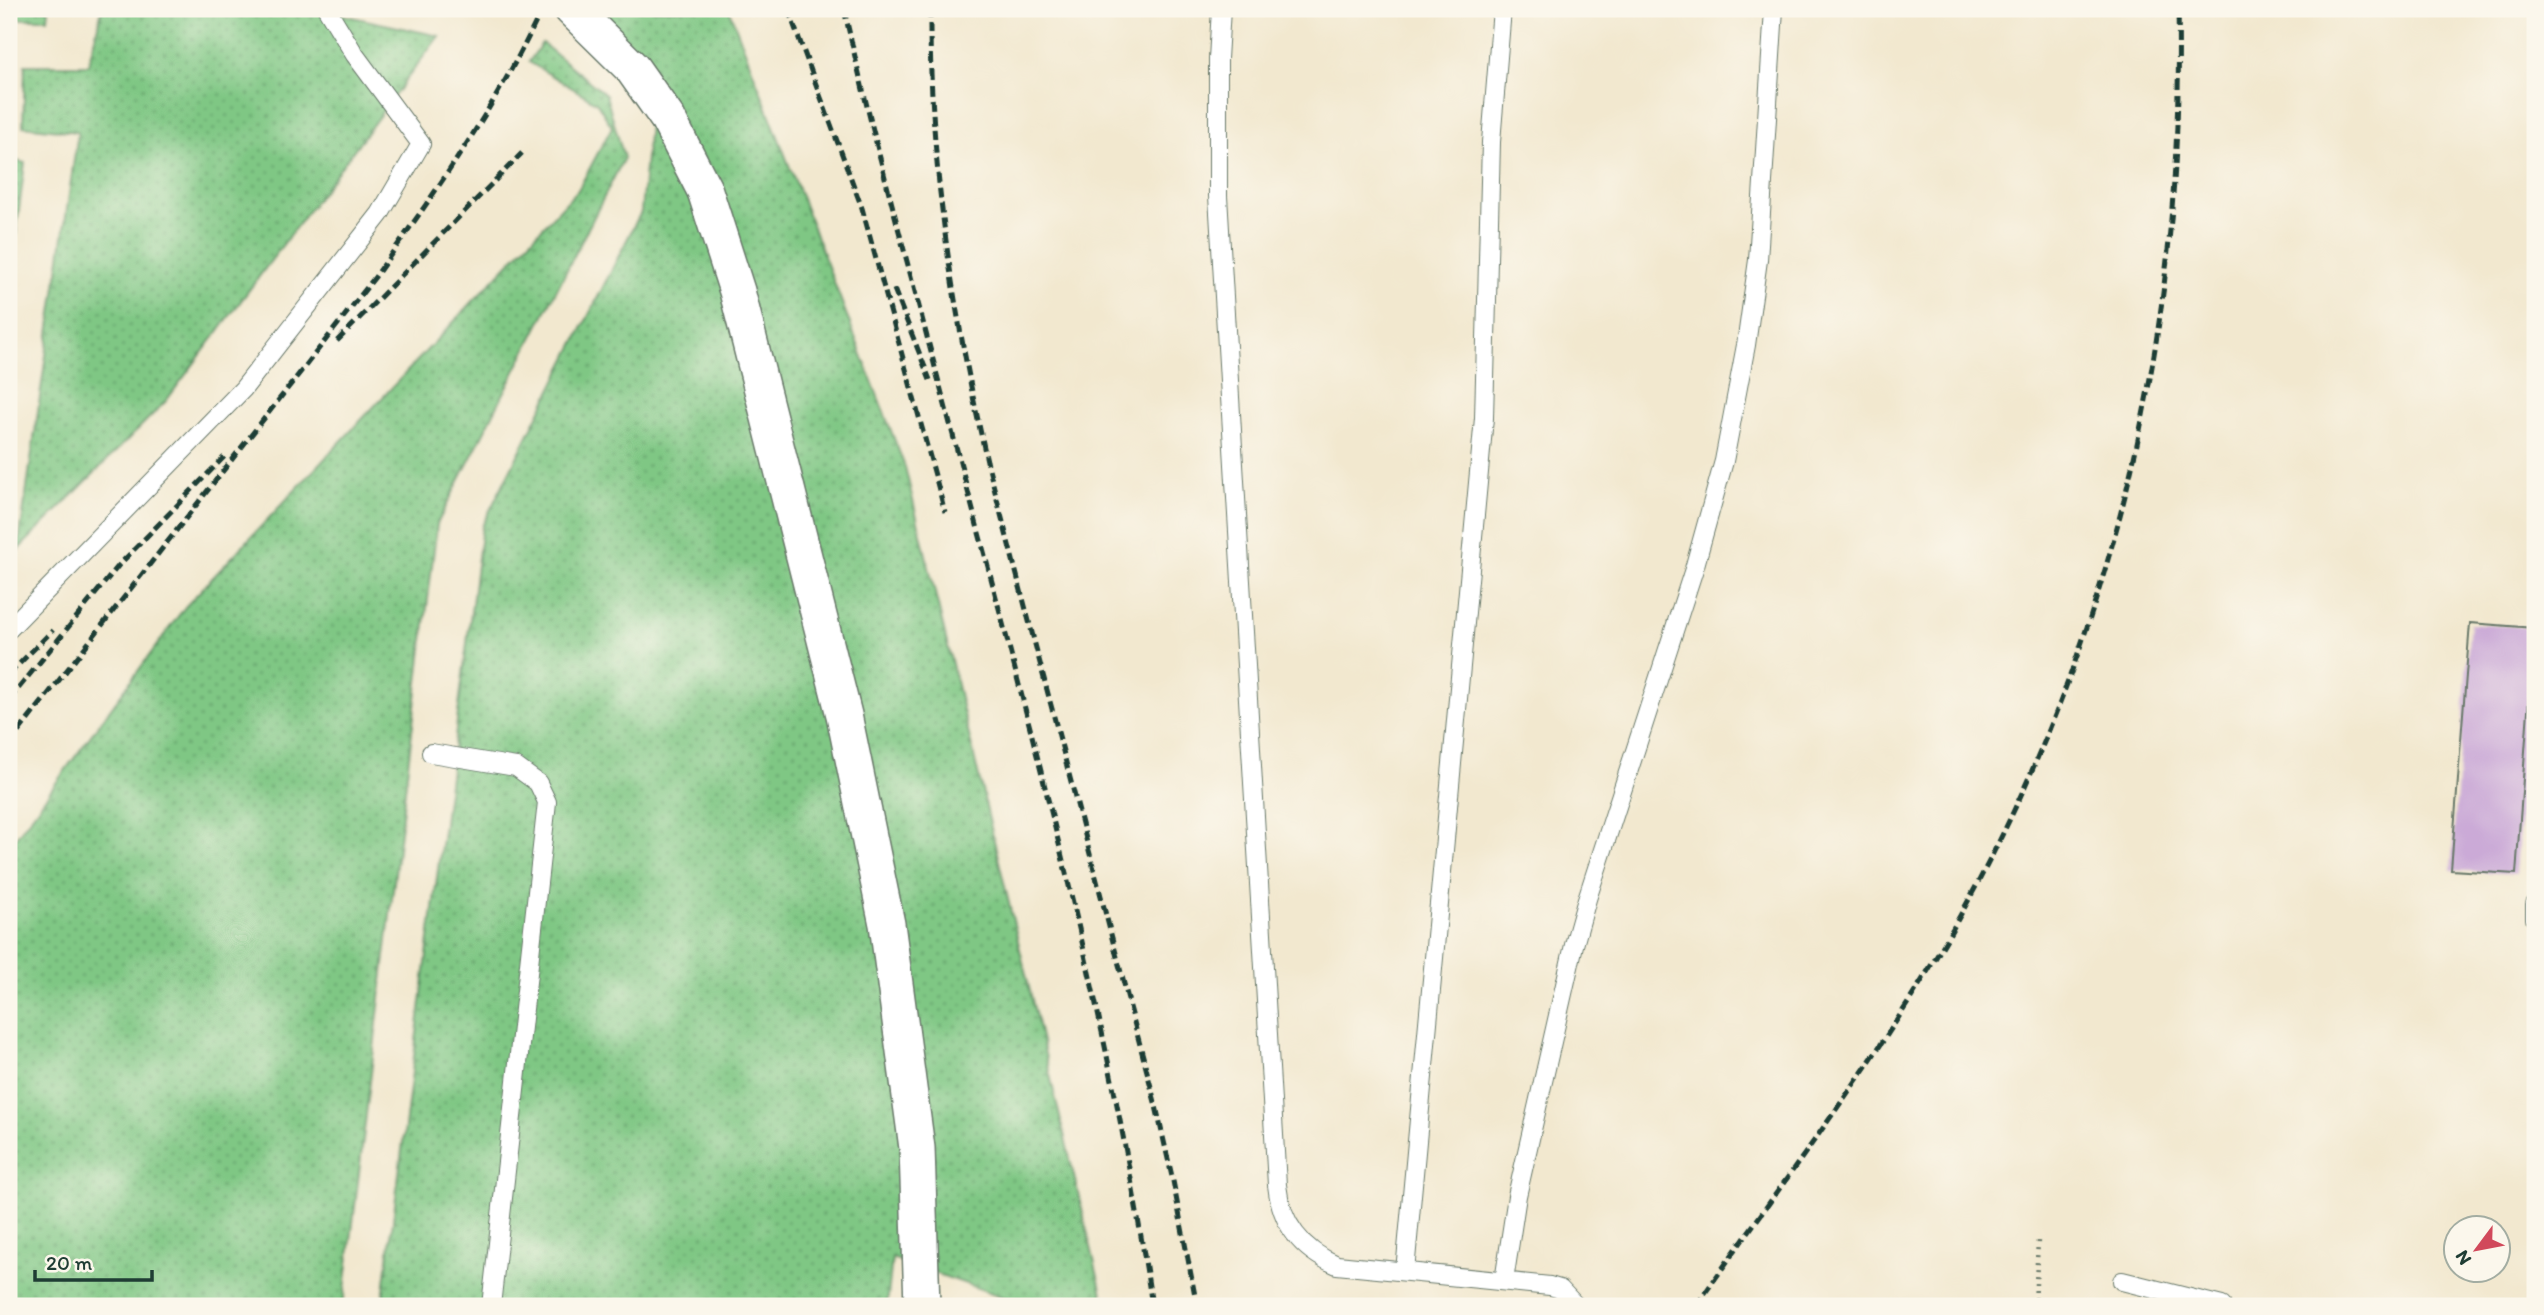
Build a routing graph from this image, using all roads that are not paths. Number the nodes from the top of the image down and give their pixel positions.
1 (327, 9) edge
2 (572, 9) edge
3 (1221, 9) edge
4 (1502, 9) edge
5 (1774, 9) edge
6 (9, 629) edge
7 (431, 753) dead end
8 (2535, 904) edge
9 (2535, 919) edge
10 (1405, 1271) junction
11 (1504, 1281) junction
12 (2122, 1281) dead end
13 (491, 1306) edge
14 (922, 1306) edge
15 (1576, 1306) edge
16 (2222, 1306) edge

1 - 6 lane
2 - 14 street
3 - 10 lane
4 - 10 lane
5 - 11 lane
7 - 13 lane
8 - 9 lane
10 - 11 lane
11 - 15 lane
12 - 16 lane

